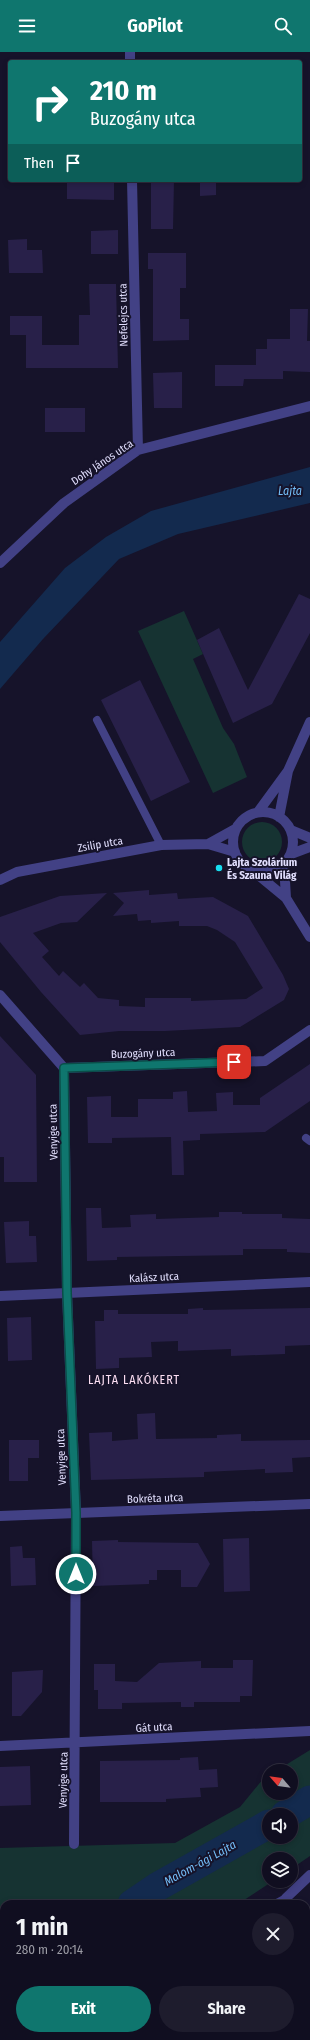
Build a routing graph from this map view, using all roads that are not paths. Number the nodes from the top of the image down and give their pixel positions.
1 (132, 182) edge
2 (310, 406) edge
3 (138, 450) junction
4 (0, 563) edge
5 (97, 720) dead end
6 (310, 722) edge
7 (288, 771) junction
8 (258, 812) junction
9 (279, 816) junction
10 (235, 830) junction
11 (291, 830) junction
12 (310, 838) edge
13 (208, 844) junction
14 (161, 845) junction
15 (310, 847) edge
16 (235, 852) junction
17 (291, 854) junction
18 (284, 864) junction
19 (250, 869) junction
20 (0, 880) edge
21 (286, 898) junction
22 (310, 937) edge
23 (0, 995) edge
24 (310, 1030) edge
25 (64, 1068) junction
26 (310, 1282) edge
27 (67, 1293) junction
28 (0, 1296) edge
29 (310, 1504) edge
30 (76, 1513) junction
31 (0, 1516) edge
32 (310, 1731) edge
33 (75, 1743) junction
34 (0, 1746) edge
35 (74, 1844) dead end
36 (310, 1874) edge
37 (288, 1900) edge

1 - 3 street, Nefelejcs utca
2 - 3 street, Dohy János utca
3 - 4 street, Dohy János utca
5 - 14 lane
6 - 7 street
7 - 8 street
7 - 9 street
8 - 9 street
8 - 10 street
9 - 11 street
10 - 13 street
10 - 16 street
11 - 12 street
11 - 17 street
13 - 14 street, Zsilip utca
13 - 16 street
14 - 20 street, Zsilip utca
15 - 17 street
16 - 19 street
17 - 18 street
18 - 19 street
18 - 21 street
19 - 21 street
21 - 22 street
23 - 25 street
24 - 25 street, Buzogány utca
25 - 27 street, Venyige utca
26 - 27 street, Kalász utca
27 - 28 street, Kalász utca
27 - 30 street, Venyige utca
29 - 30 street, Bokréta utca
30 - 31 street, Bokréta utca
30 - 33 street, Venyige utca
32 - 33 street, Gát utca
33 - 34 street, Gát utca
33 - 35 street, Venyige utca
36 - 37 street

